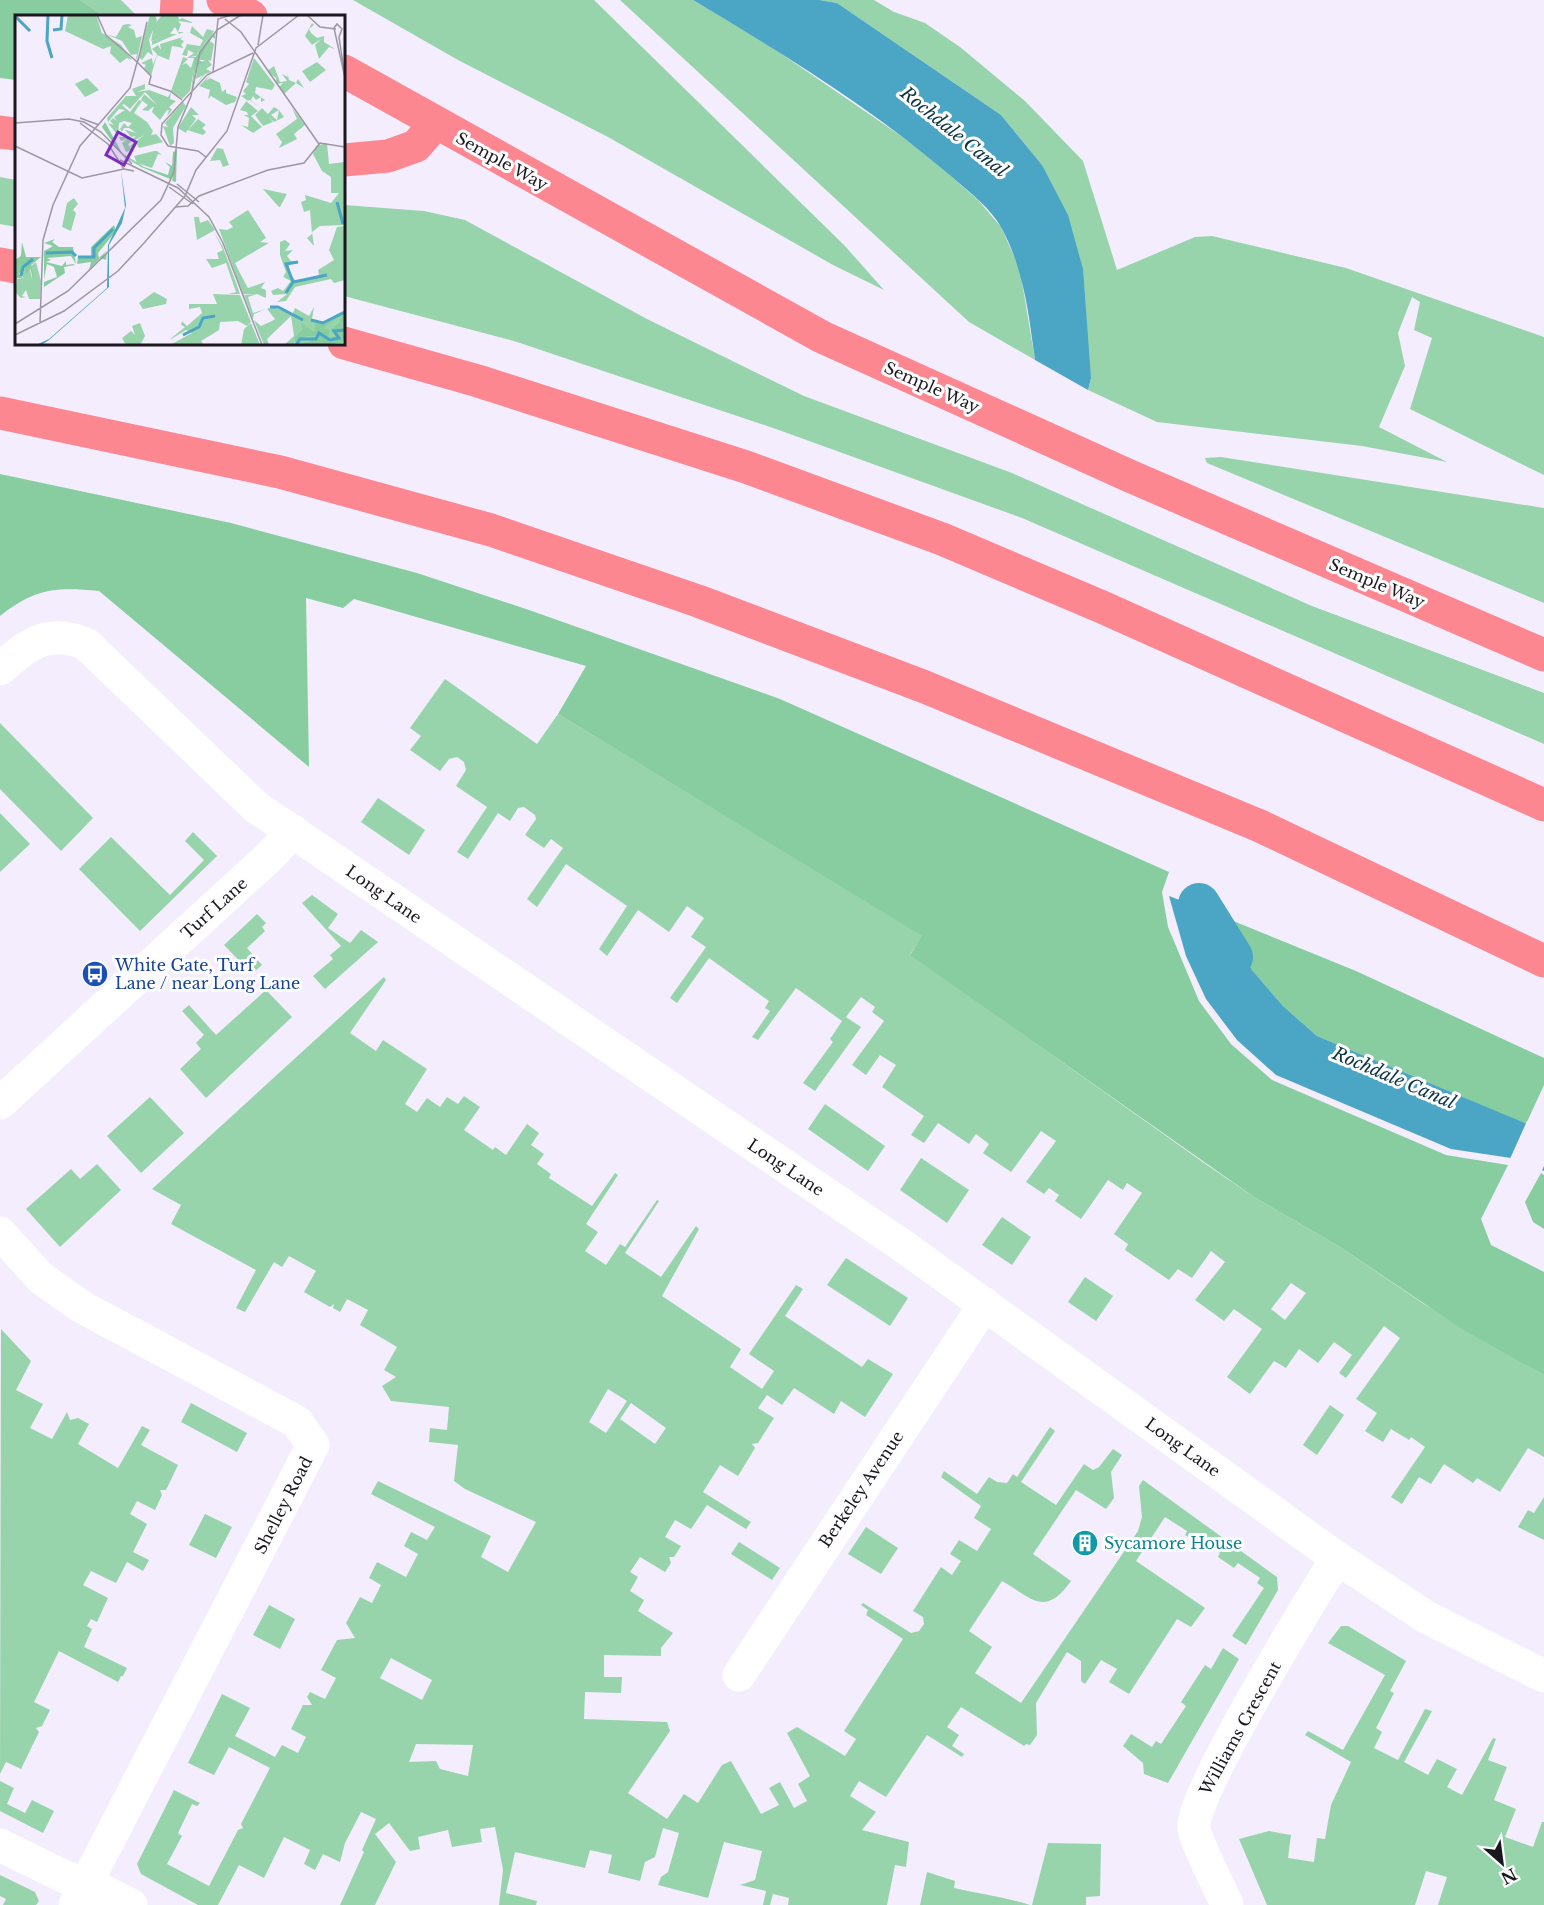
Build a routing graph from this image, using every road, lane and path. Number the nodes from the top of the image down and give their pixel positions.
1 (177, 0) edge
2 (223, 0) edge
3 (176, 15) edge
4 (249, 15) edge
5 (345, 72) edge
6 (435, 124) junction
7 (0, 132) edge
8 (15, 134) edge
9 (345, 160) edge
10 (0, 264) edge
11 (15, 267) edge
12 (345, 343) edge
13 (0, 413) edge
14 (1544, 655) edge
15 (0, 669) edge
16 (1544, 805) edge
17 (293, 831) junction
18 (1544, 961) edge
19 (0, 1103) edge
20 (0, 1233) edge
21 (985, 1304) junction
22 (1337, 1558) junction
23 (739, 1675) dead end
24 (1544, 1676) edge
25 (0, 1845) edge
26 (80, 1894) edge
27 (131, 1905) edge
28 (1227, 1905) edge

1 - 3 highway
2 - 4 highway
5 - 6 highway, Semple Way
6 - 9 highway
6 - 14 highway, Semple Way
7 - 8 highway
10 - 11 highway
12 - 16 highway
13 - 18 highway
15 - 17 street, Long Lane
17 - 19 street, Turf Lane
17 - 21 street, Long Lane
20 - 26 street, Shelley Road
21 - 22 street, Long Lane
21 - 23 street, Berkeley Avenue
22 - 24 street, Long Lane
22 - 28 street, Williams Crescent
25 - 26 street
26 - 27 street

